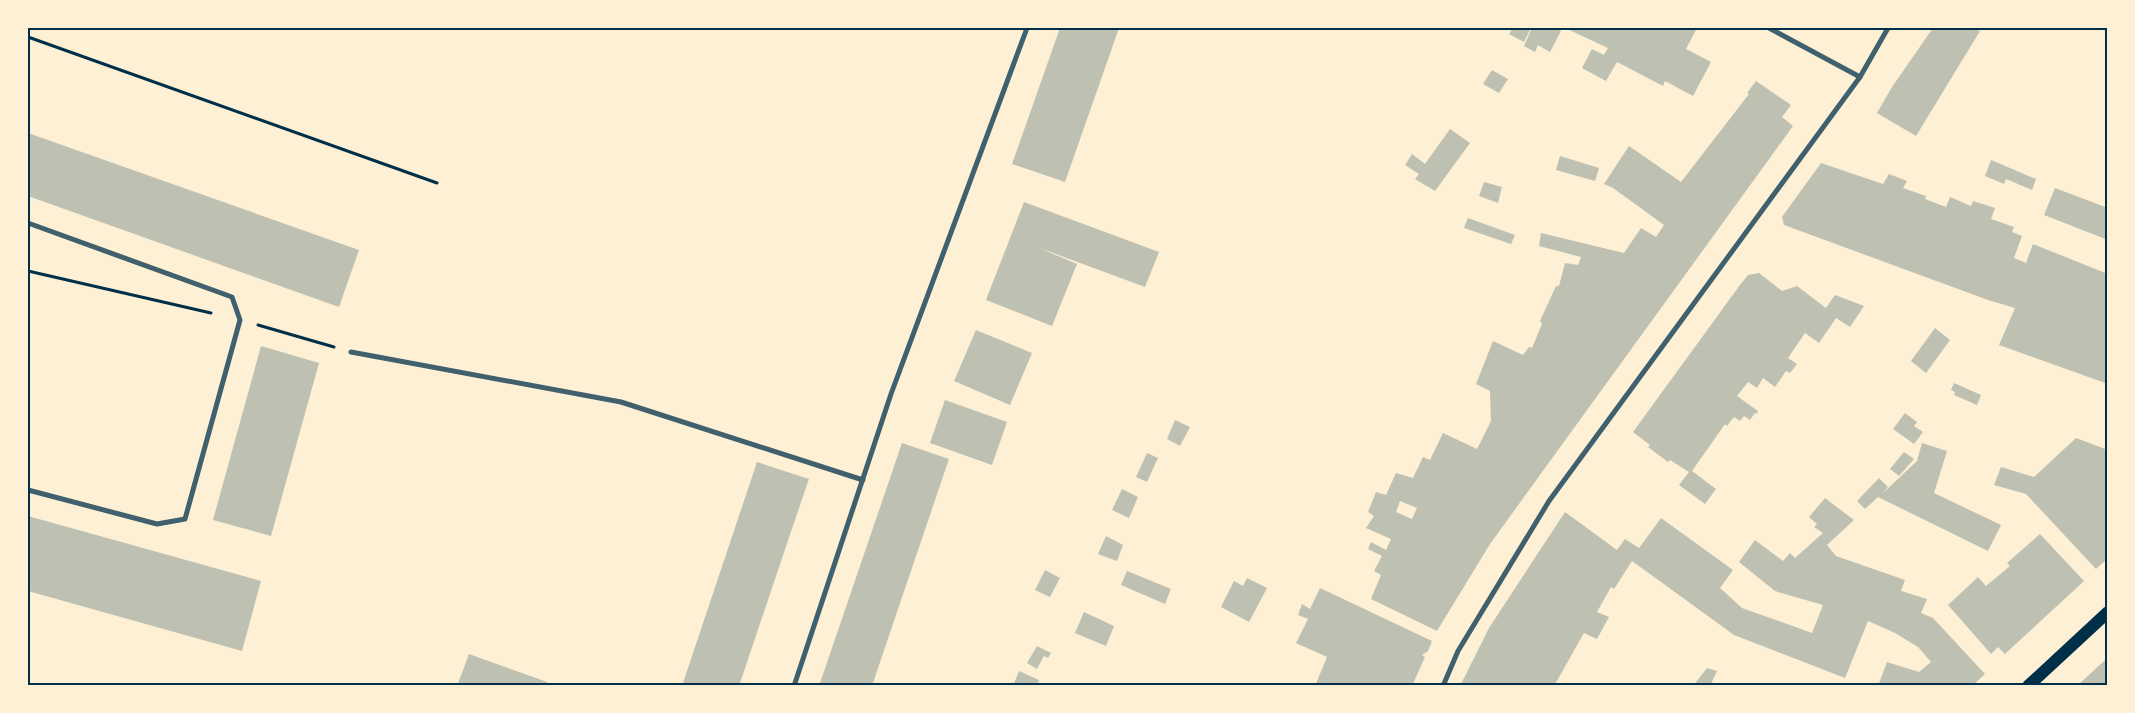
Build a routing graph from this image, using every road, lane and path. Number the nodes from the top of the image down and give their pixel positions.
1 (1027, 28) edge
2 (1769, 28) edge
3 (1888, 28) edge
4 (28, 37) edge
5 (1860, 77) junction
6 (437, 183) dead end
7 (28, 223) edge
8 (28, 271) edge
9 (240, 320) junction
10 (351, 352) joint
11 (863, 480) junction
12 (28, 490) edge
13 (2108, 612) edge
14 (794, 686) edge
15 (1443, 686) edge
16 (2028, 686) edge

1 - 11 street
2 - 5 street
3 - 5 street
4 - 6 path
5 - 15 street
7 - 9 street
8 - 9 path
9 - 10 path
9 - 12 street
10 - 11 street
11 - 14 street
13 - 16 main road

